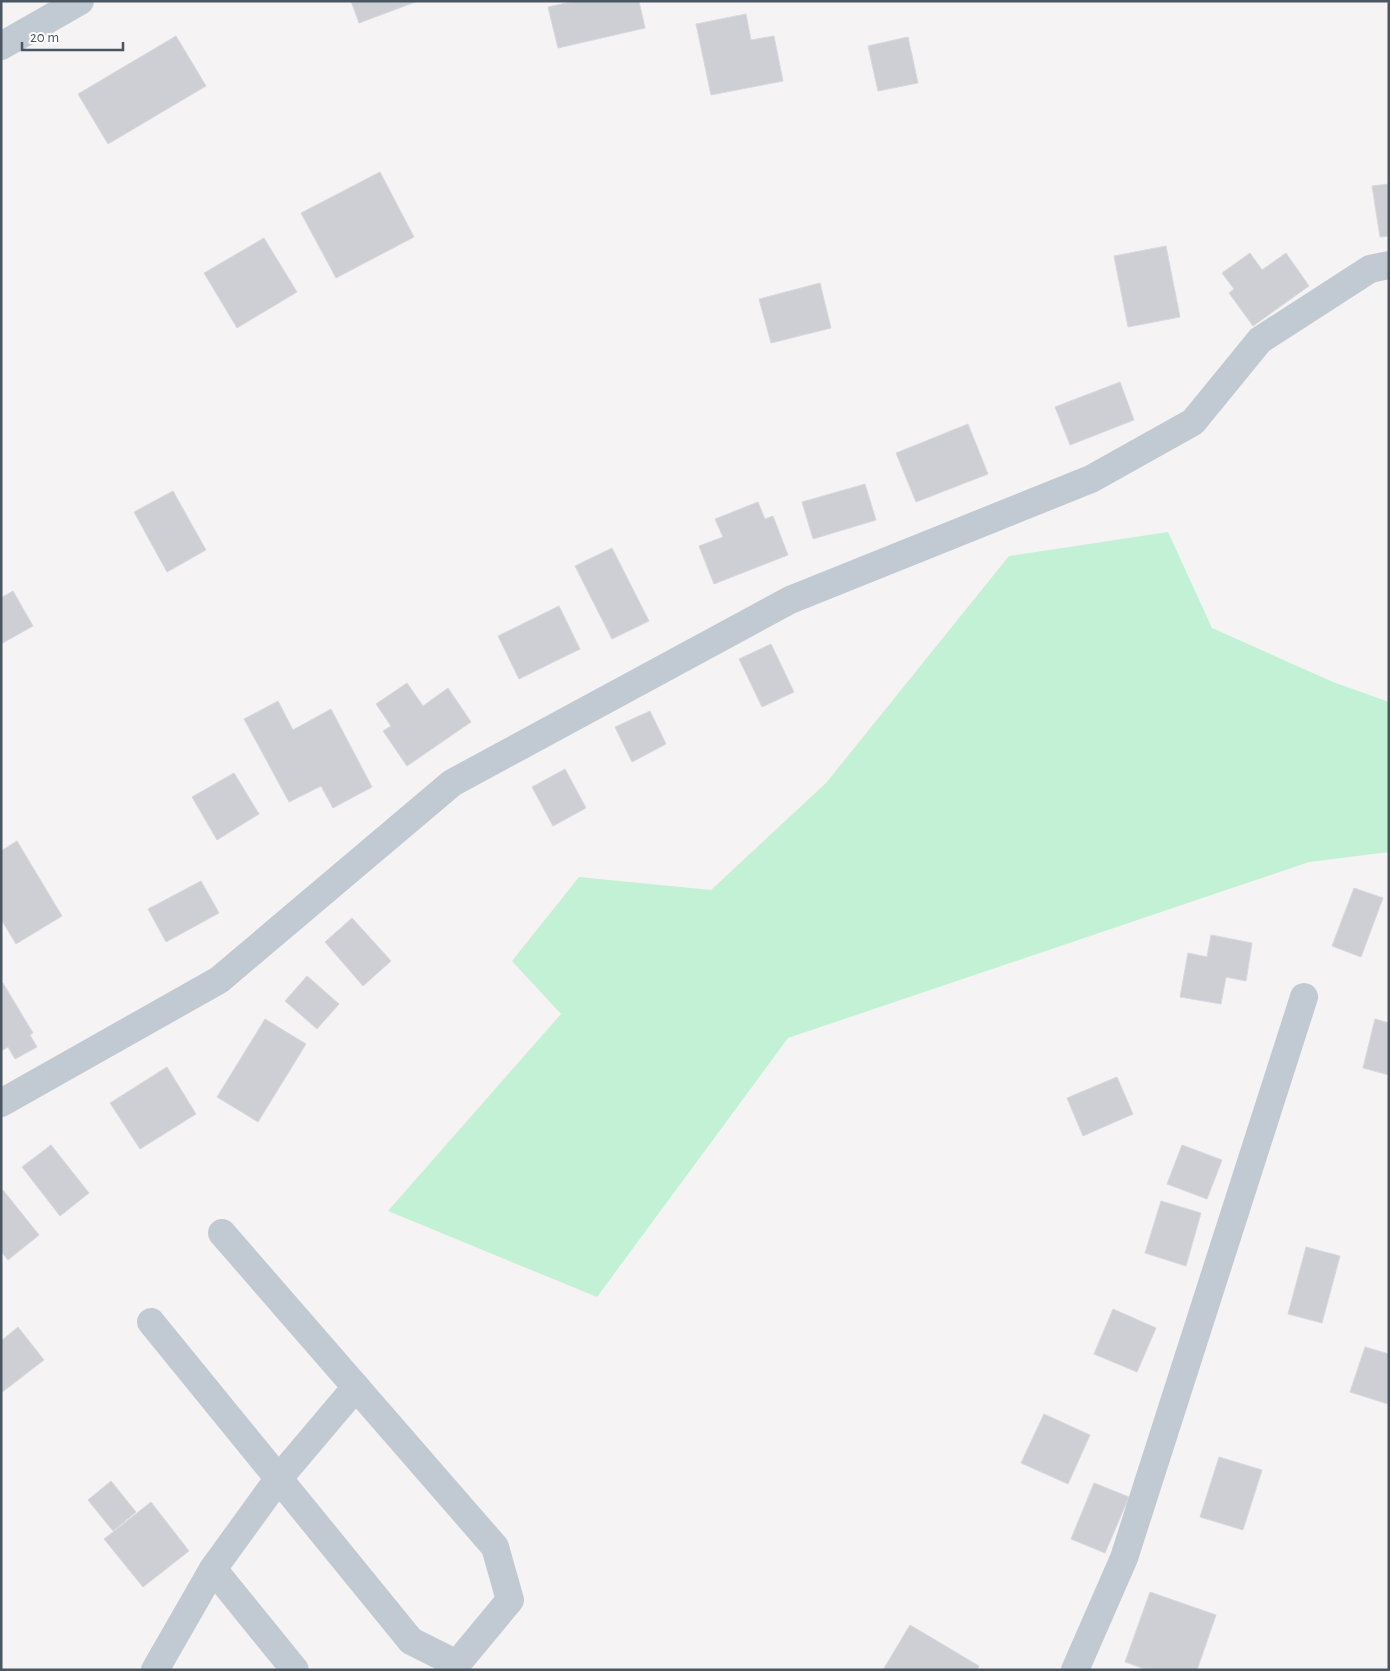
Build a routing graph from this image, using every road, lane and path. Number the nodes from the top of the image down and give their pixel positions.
1 (80, 1) edge
2 (1, 46) edge
3 (1389, 265) edge
4 (1304, 997) dead end
5 (1, 1103) edge
6 (222, 1233) dead end
7 (151, 1322) dead end
8 (356, 1387) junction
9 (279, 1478) junction
10 (213, 1569) junction
11 (155, 1670) edge
12 (295, 1670) edge
13 (1075, 1670) edge

1 - 2 street
3 - 5 street
4 - 13 street
6 - 8 street
7 - 9 street
8 - 9 street
8 - 9 street
9 - 10 street
10 - 11 street
10 - 12 street

